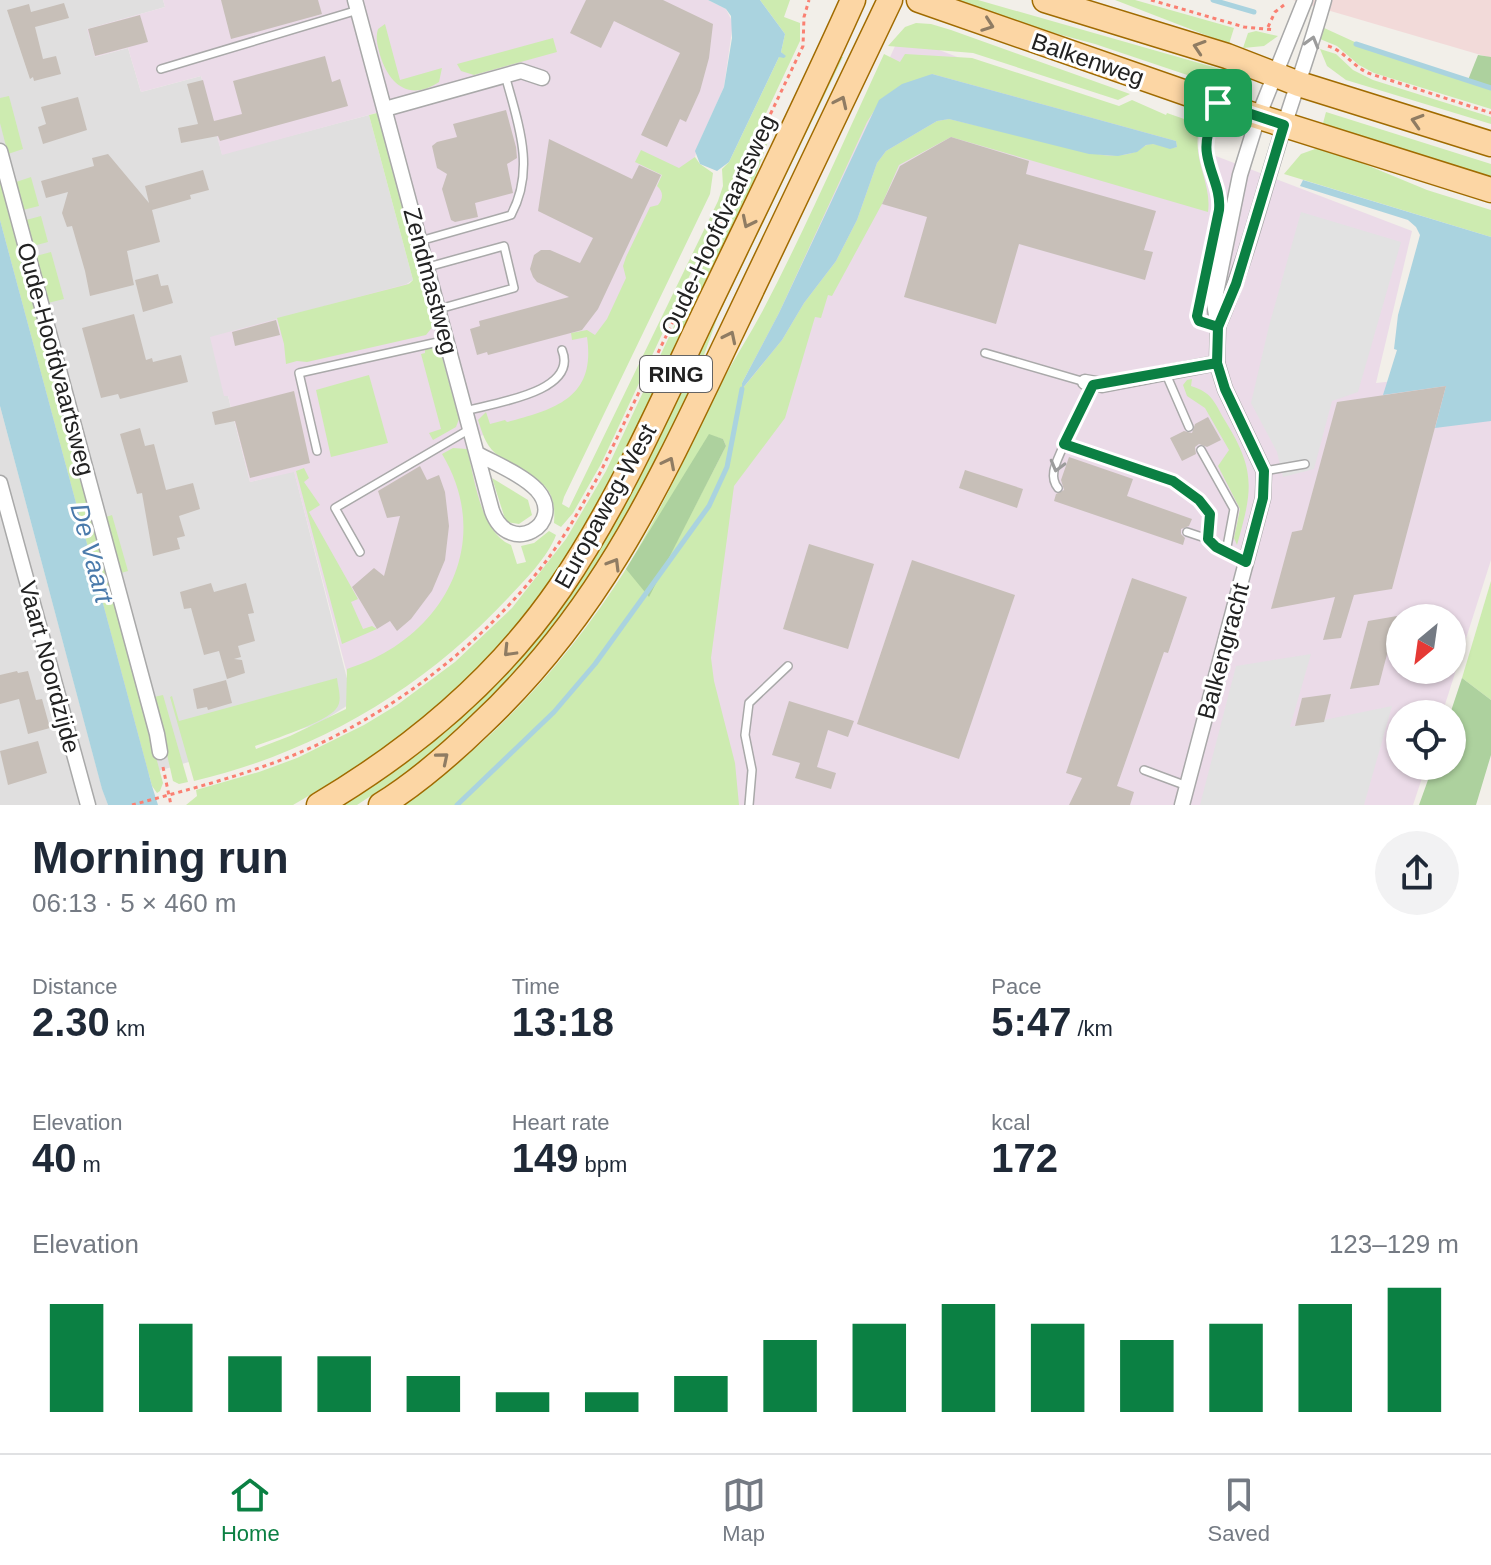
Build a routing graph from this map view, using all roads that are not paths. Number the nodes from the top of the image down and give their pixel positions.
1 (853, 0) edge
2 (890, 0) edge
3 (919, 0) edge
4 (1045, 0) edge
5 (1305, 0) edge
6 (1324, 0) edge
7 (357, 5) edge
8 (161, 69) dead end
9 (505, 75) junction
10 (1275, 75) junction
11 (542, 78) dead end
12 (1299, 84) junction
13 (385, 109) junction
14 (1258, 117) junction
15 (1284, 125) junction
16 (1491, 144) edge
17 (0, 151) edge
18 (1491, 190) edge
19 (420, 241) junction
20 (428, 267) junction
21 (439, 309) junction
22 (1218, 327) junction
23 (447, 340) junction
24 (562, 350) dead end
25 (985, 353) dead end
26 (1217, 363) junction
27 (1166, 374) junction
28 (1089, 383) junction
29 (465, 411) junction
30 (1189, 427) dead end
31 (470, 429) junction
32 (1064, 444) junction
33 (1201, 450) dead end
34 (317, 451) dead end
35 (478, 454) junction
36 (1305, 464) dead end
37 (1264, 471) junction
38 (0, 483) edge
39 (1058, 488) dead end
40 (1187, 532) dead end
41 (1208, 539) junction
42 (360, 552) dead end
43 (1226, 552) junction
44 (1246, 562) junction
45 (788, 666) dead end
46 (160, 752) road end
47 (1144, 770) dead end
48 (1187, 786) junction
49 (88, 805) edge
50 (319, 805) edge
51 (381, 805) edge
52 (749, 805) edge
53 (1182, 805) edge

1 -> 50 main road, Europaweg-West / RING
51 -> 2 main road, Europaweg-West / RING
3 -> 14 main road, Balkenweg
10 -> 4 main road, Balkenweg
5 - 10 street
12 -> 6 street
7 - 8 lane
7 - 13 street, Zendmastweg
9 - 11 street
9 - 13 street
9 - 19 lane
10 - 12 main road, Balkenweg
10 - 14 street
12 - 15 street
16 -> 12 main road, Balkenweg
13 - 19 street, Zendmastweg
14 - 15 main road, Balkenweg
14 - 22 street
15 - 18 main road, Balkenweg
15 - 22 street
17 - 46 street, Oude-Hoofdvaartsweg
19 - 20 street, Zendmastweg
20 - 21 street, Zendmastweg
20 - 21 lane
21 - 23 street, Zendmastweg
22 - 26 street
23 - 29 street, Zendmastweg
23 - 34 lane
24 - 29 lane
25 - 28 lane
26 - 27 street
26 - 37 street
27 - 28 street
27 - 30 lane
28 - 32 lane
29 - 31 street, Zendmastweg
31 - 35 street, Zendmastweg
31 - 42 lane
32 -> 39 lane
32 - 41 lane
33 - 43 lane
35 - 35 street, Zendmastweg
36 - 37 lane
37 - 44 street, Balkengracht
38 - 49 street, Vaart Noordzijde
40 - 41 lane
41 - 43 lane
43 - 44 lane
44 - 48 street, Balkengracht
45 - 52 lane
47 - 48 lane
48 - 53 street, Balkengracht

